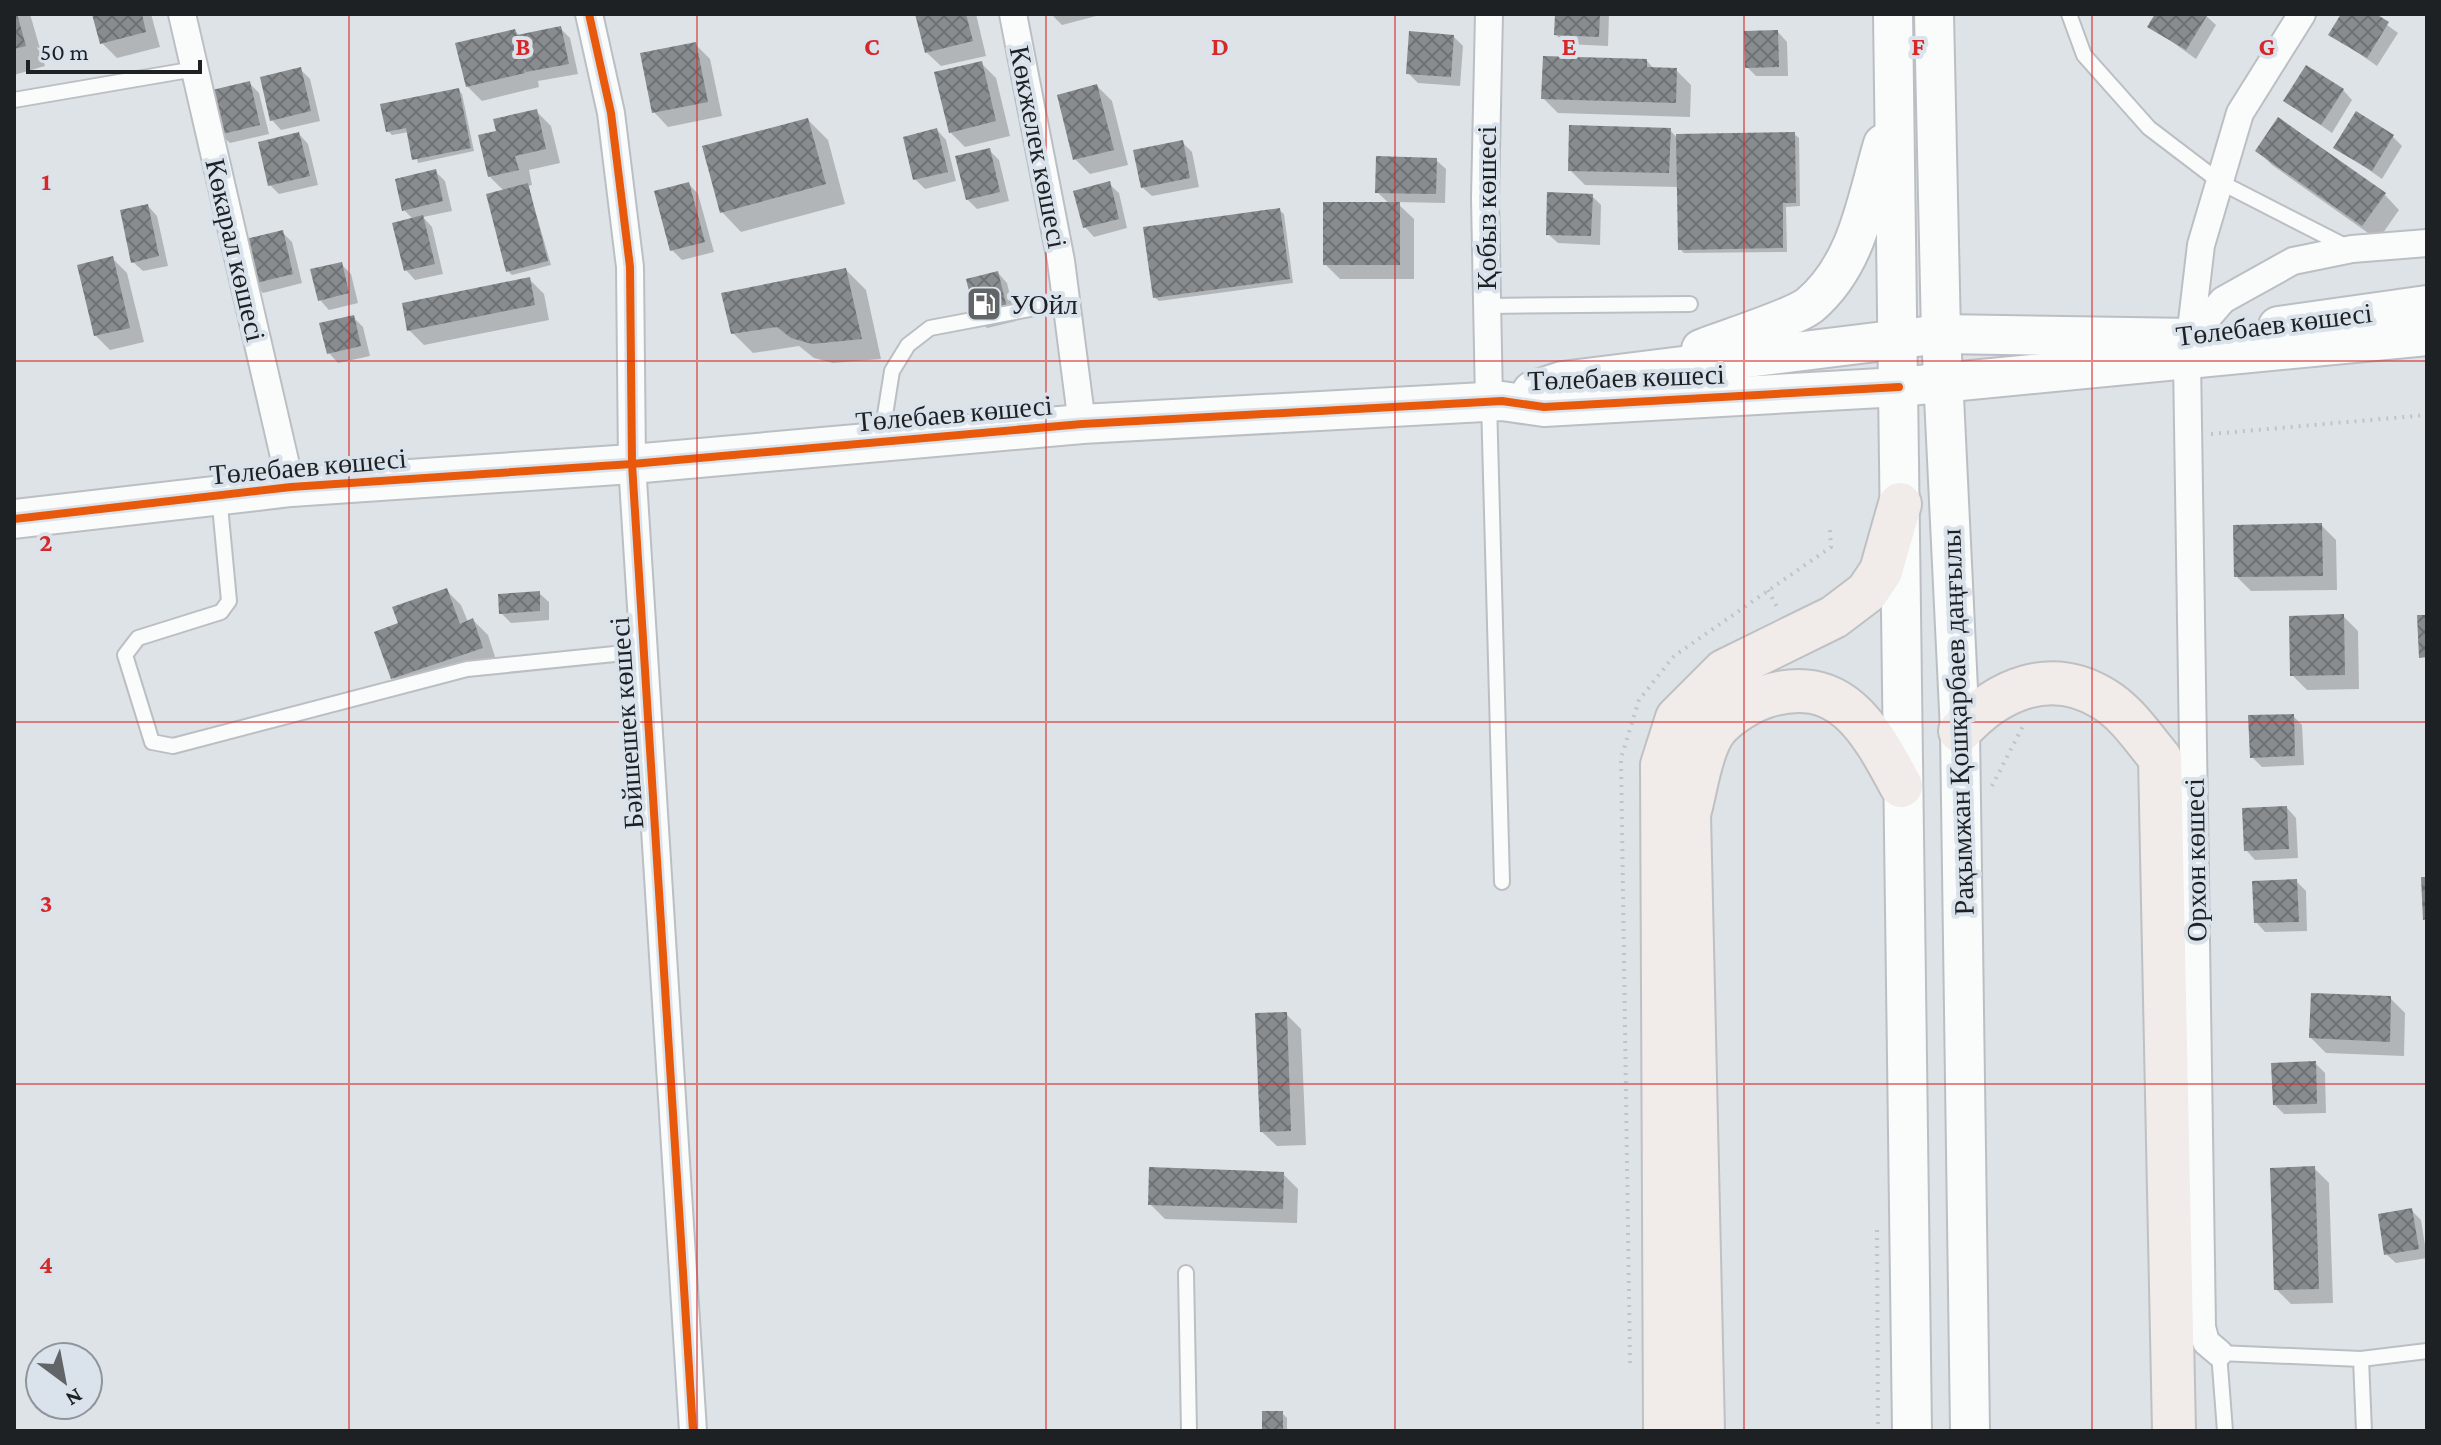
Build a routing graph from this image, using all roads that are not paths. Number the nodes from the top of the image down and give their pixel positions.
1 (182, 14) edge
2 (589, 14) edge
3 (1013, 14) edge
4 (1489, 14) edge
5 (1934, 14) edge
6 (2069, 14) edge
7 (2302, 14) edge
8 (1890, 23) edge
9 (195, 69) junction
10 (14, 100) edge
11 (1893, 106) junction
12 (2220, 182) junction
13 (2427, 243) edge
14 (2352, 249) junction
15 (1067, 302) junction
16 (1690, 304) dead end
17 (2427, 305) edge
18 (1485, 306) junction
19 (1941, 334) junction
20 (2427, 336) edge
21 (1899, 338) junction
22 (2188, 349) junction
23 (2243, 354) junction
24 (2427, 361) edge
25 (1650, 369) junction
26 (1945, 383) junction
27 (1899, 387) junction
28 (1496, 401) junction
29 (1082, 424) junction
30 (881, 442) junction
31 (632, 464) junction
32 (291, 487) junction
33 (219, 495) junction
34 (1900, 504) junction
35 (14, 519) edge
36 (644, 651) junction
37 (1960, 731) junction
38 (1901, 786) junction
39 (1502, 882) dead end
40 (1186, 1273) dead end
41 (2427, 1351) edge
42 (2219, 1353) junction
43 (2361, 1359) junction
44 (693, 1431) edge
45 (1189, 1431) edge
46 (1665, 1431) edge
47 (1703, 1431) edge
48 (1912, 1431) edge
49 (1970, 1431) edge
50 (2174, 1431) edge
51 (2225, 1431) edge
52 (2364, 1431) edge

1 - 9 street, Көкарал көшесі
2 - 31 street, Бәйшешек көшесі
3 - 15 street, Көкжелек көшесі
4 - 18 street, Қобыз көшесі
5 - 19 main road, Рақымжан Қошқарбаев даңғылы
6 - 12 lane
7 - 12 street, Орхон көшесі
8 - 11 main road
9 - 10 lane
9 - 32 street, Көкарал көшесі
11 - 21 main road
11 - 25 main road
12 - 14 lane
12 - 22 street, Орхон көшесі
13 - 14 street
14 - 22 street
15 - 29 street, Көкжелек көшесі
15 - 30 lane
16 - 18 lane
17 - 22 main road, Төлебаев көшесі
18 - 28 street, Қобыз көшесі
19 - 21 main road, Төлебаев көшесі
19 - 22 main road, Төлебаев көшесі
19 - 26 main road, Рақымжан Қошқарбаев даңғылы
20 - 23 main road, Төлебаев көшесі
21 - 25 main road, Төлебаев көшесі
21 - 27 main road, Рақымжан Қошқарбаев даңғылы
22 - 23 main road, Төлебаев көшесі
22 - 26 main road, Төлебаев көшесі
22 - 42 street, Орхон көшесі
23 - 24 main road
25 - 28 main road, Төлебаев көшесі
26 - 27 main road, Төлебаев көшесі
26 - 37 main road, Рақымжан Қошқарбаев даңғылы
27 - 28 main road, Төлебаев көшесі
27 - 34 main road, Рақымжан Қошқарбаев даңғылы
28 - 29 main road, Төлебаев көшесі
28 - 39 lane
29 - 30 main road, Төлебаев көшесі
30 - 31 main road, Төлебаев көшесі
31 - 32 main road, Төлебаев көшесі
31 - 36 street, Бәйшешек көшесі
32 - 33 main road, Төлебаев көшесі
33 - 35 main road, Төлебаев көшесі
33 - 36 lane
34 - 38 main road, Рақымжан Қошқарбаев даңғылы
34 - 46 main road
36 - 44 street, Бәйшешек көшесі
37 - 49 main road, Рақымжан Қошқарбаев даңғылы
37 - 50 main road
38 - 47 main road
38 - 48 main road, Рақымжан Қошқарбаев даңғылы
40 - 45 lane
41 - 43 lane
42 - 43 lane
42 - 51 lane
43 - 52 lane

